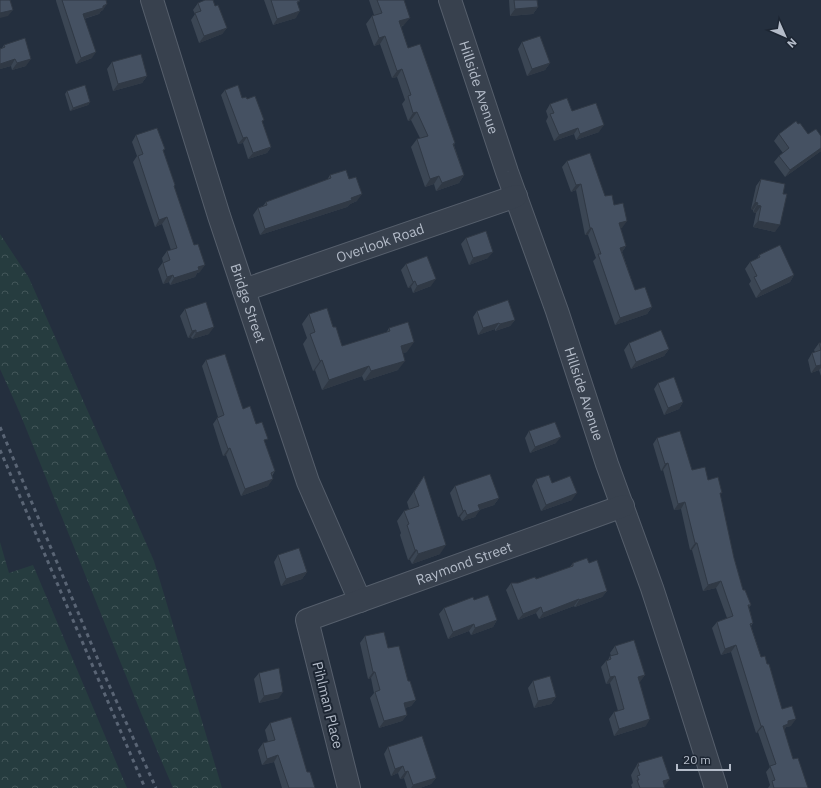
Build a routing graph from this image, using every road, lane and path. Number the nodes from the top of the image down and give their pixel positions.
1 (152, 0) edge
2 (450, 0) edge
3 (516, 196) junction
4 (244, 290) junction
5 (622, 506) junction
6 (360, 601) junction
7 (308, 622) joint
8 (349, 788) edge
9 (716, 788) edge

1 - 4 street, Bridge Street
2 - 3 street, Hillside Avenue
3 - 4 street, Overlook Road
3 - 5 street, Hillside Avenue
4 - 6 street, Bridge Street
5 - 6 street, Raymond Street
5 - 9 street, Hillside Avenue
6 - 7 street, Raymond Street
7 - 8 street, Pihlman Place

